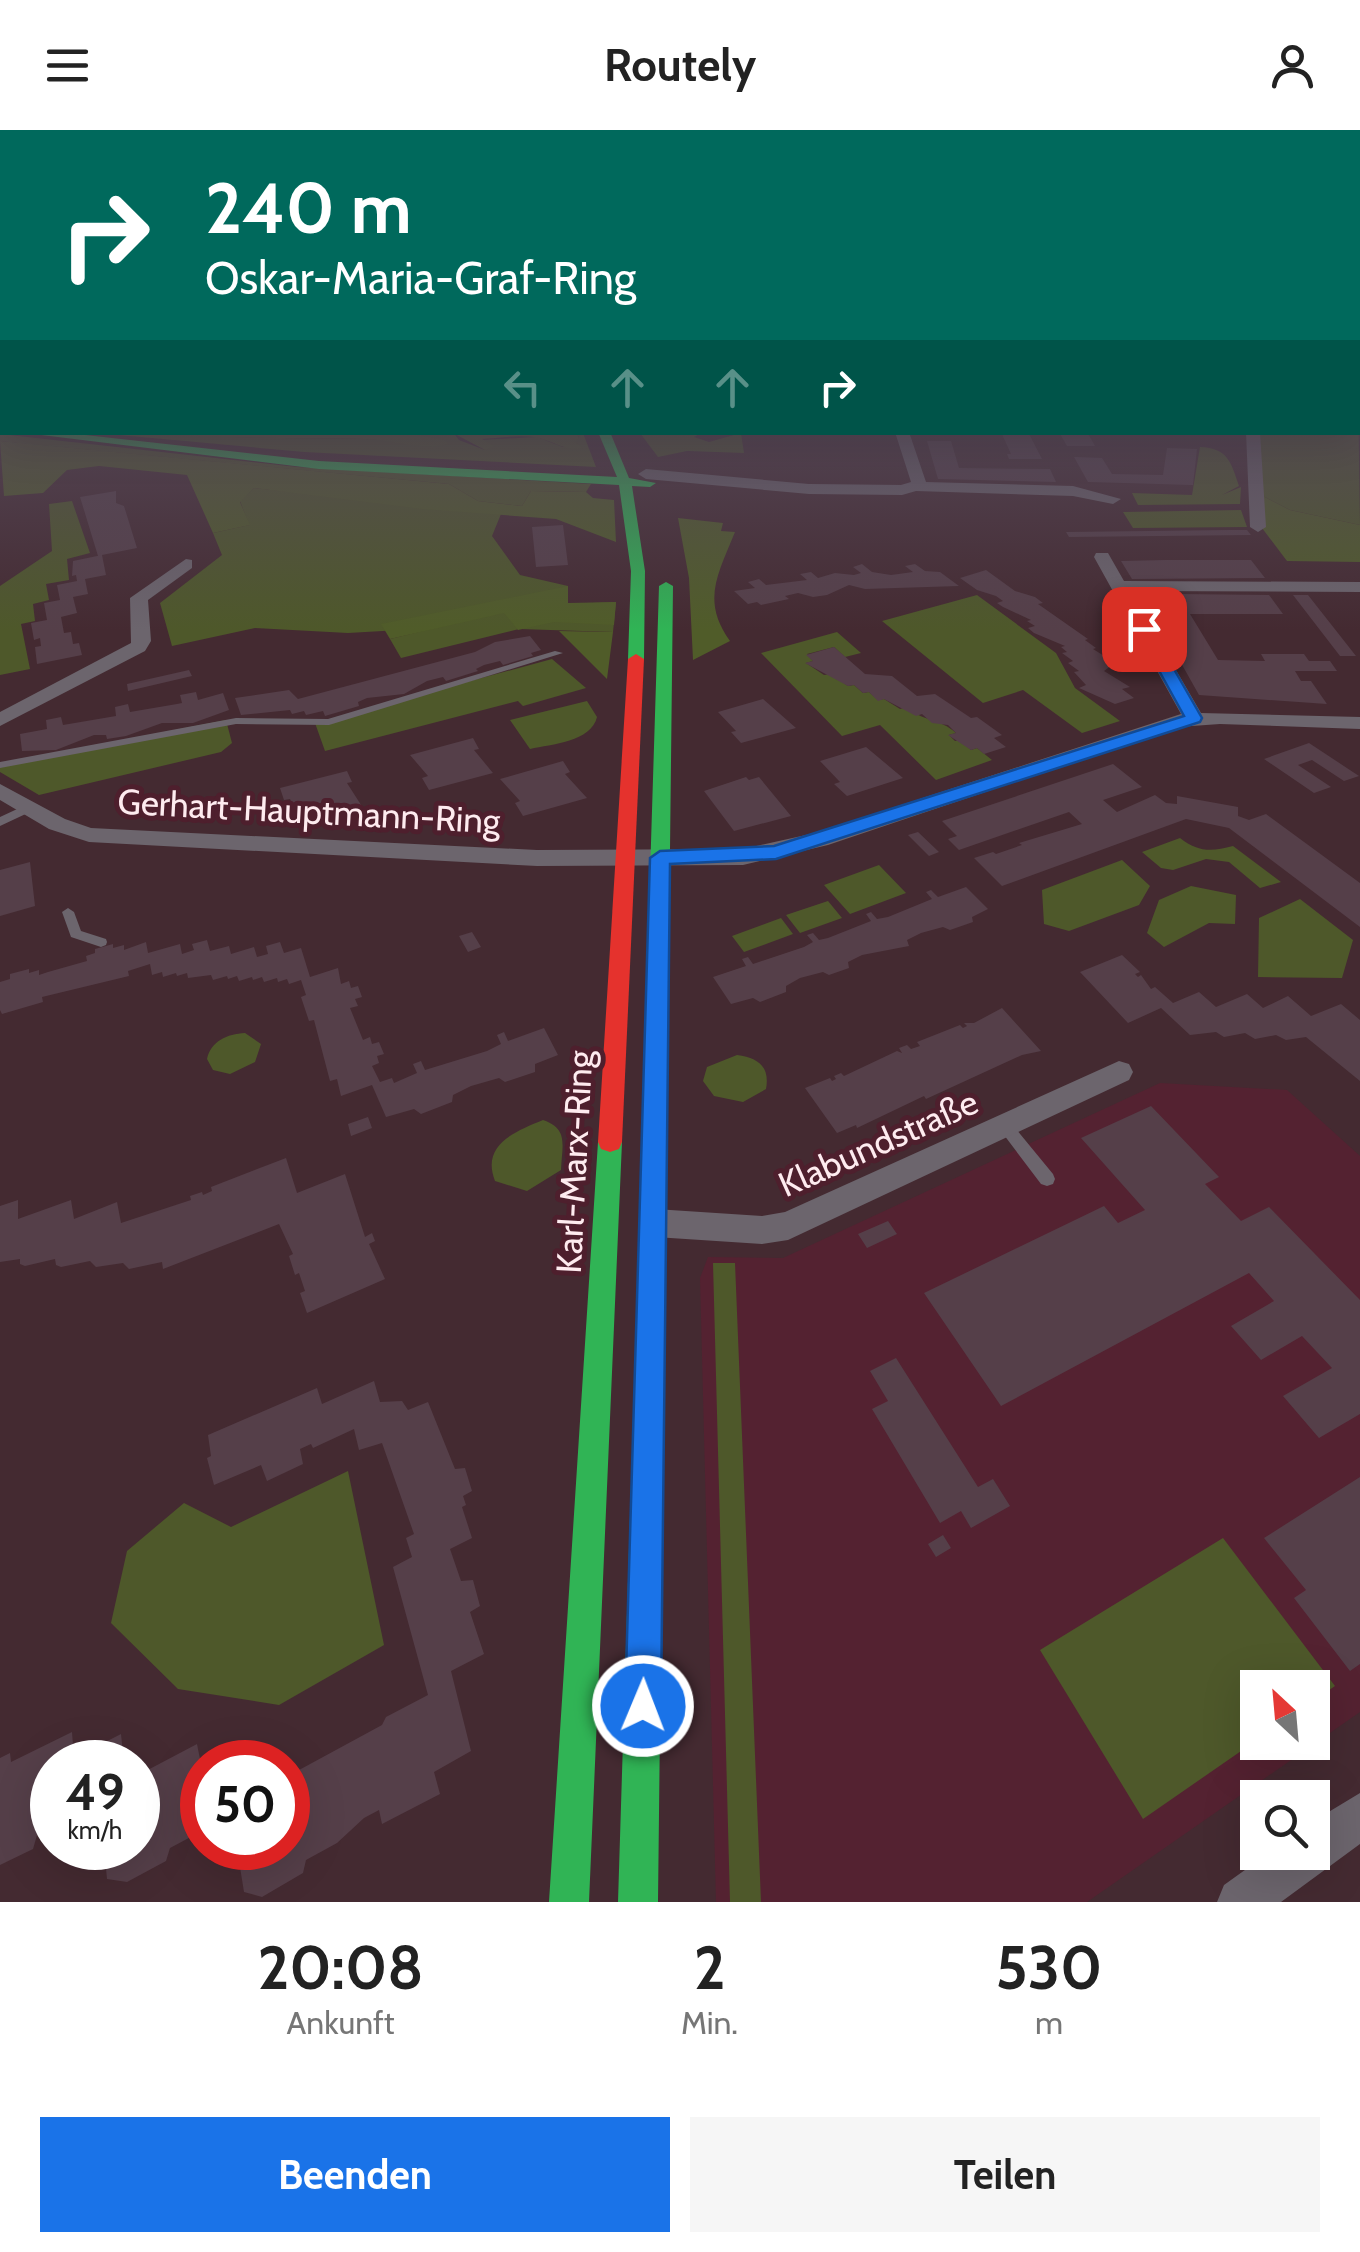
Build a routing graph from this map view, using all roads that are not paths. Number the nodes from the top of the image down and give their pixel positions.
1 (318, 465) edge
2 (413, 465) edge
3 (628, 465) edge
4 (635, 465) edge
5 (912, 465) edge
6 (1253, 465) edge
7 (640, 482) junction
8 (915, 486) junction
9 (1113, 499) dead end
10 (1258, 526) dead end
11 (1102, 557) dead end
12 (186, 564) dead end
13 (666, 565) dead end
14 (1119, 586) junction
15 (1360, 587) edge
16 (558, 654) dead end
17 (1194, 718) junction
18 (0, 720) edge
19 (1360, 724) edge
20 (0, 765) edge
21 (0, 791) edge
22 (28, 808) junction
23 (0, 822) edge
24 (624, 858) junction
25 (660, 858) junction
26 (68, 912) dead end
27 (100, 942) dead end
28 (1119, 1072) dead end
29 (1006, 1127) junction
30 (1047, 1179) dead end
31 (655, 1222) junction
32 (1360, 1816) edge
33 (1330, 1838) edge
34 (1286, 1870) edge
35 (568, 1902) edge
36 (638, 1902) edge
37 (1242, 1902) edge

1 - 7 main road
2 - 7 main road
3 - 7 main road, Karl-Marx-Ring
4 - 7 main road, Karl-Marx-Ring
5 - 8 street
6 - 10 street
7 - 8 street
7 - 24 main road, Karl-Marx-Ring
8 - 9 street
11 - 14 street
12 - 18 street
13 - 25 main road
14 - 15 street
14 - 17 street
16 - 20 lane
17 - 19 street, Gerhart-Hauptmann-Ring
17 - 25 street, Gerhart-Hauptmann-Ring
21 - 22 street, Gerhart-Hauptmann-Ring
22 - 23 lane
22 - 24 street, Gerhart-Hauptmann-Ring
24 - 25 street, Gerhart-Hauptmann-Ring
24 - 35 main road, Karl-Marx-Ring
25 - 31 main road
26 - 27 lane
28 - 29 street, Klabundstraße
29 - 30 lane
29 - 31 street, Klabundstraße
31 - 36 main road
32 - 33 street
34 - 37 street

